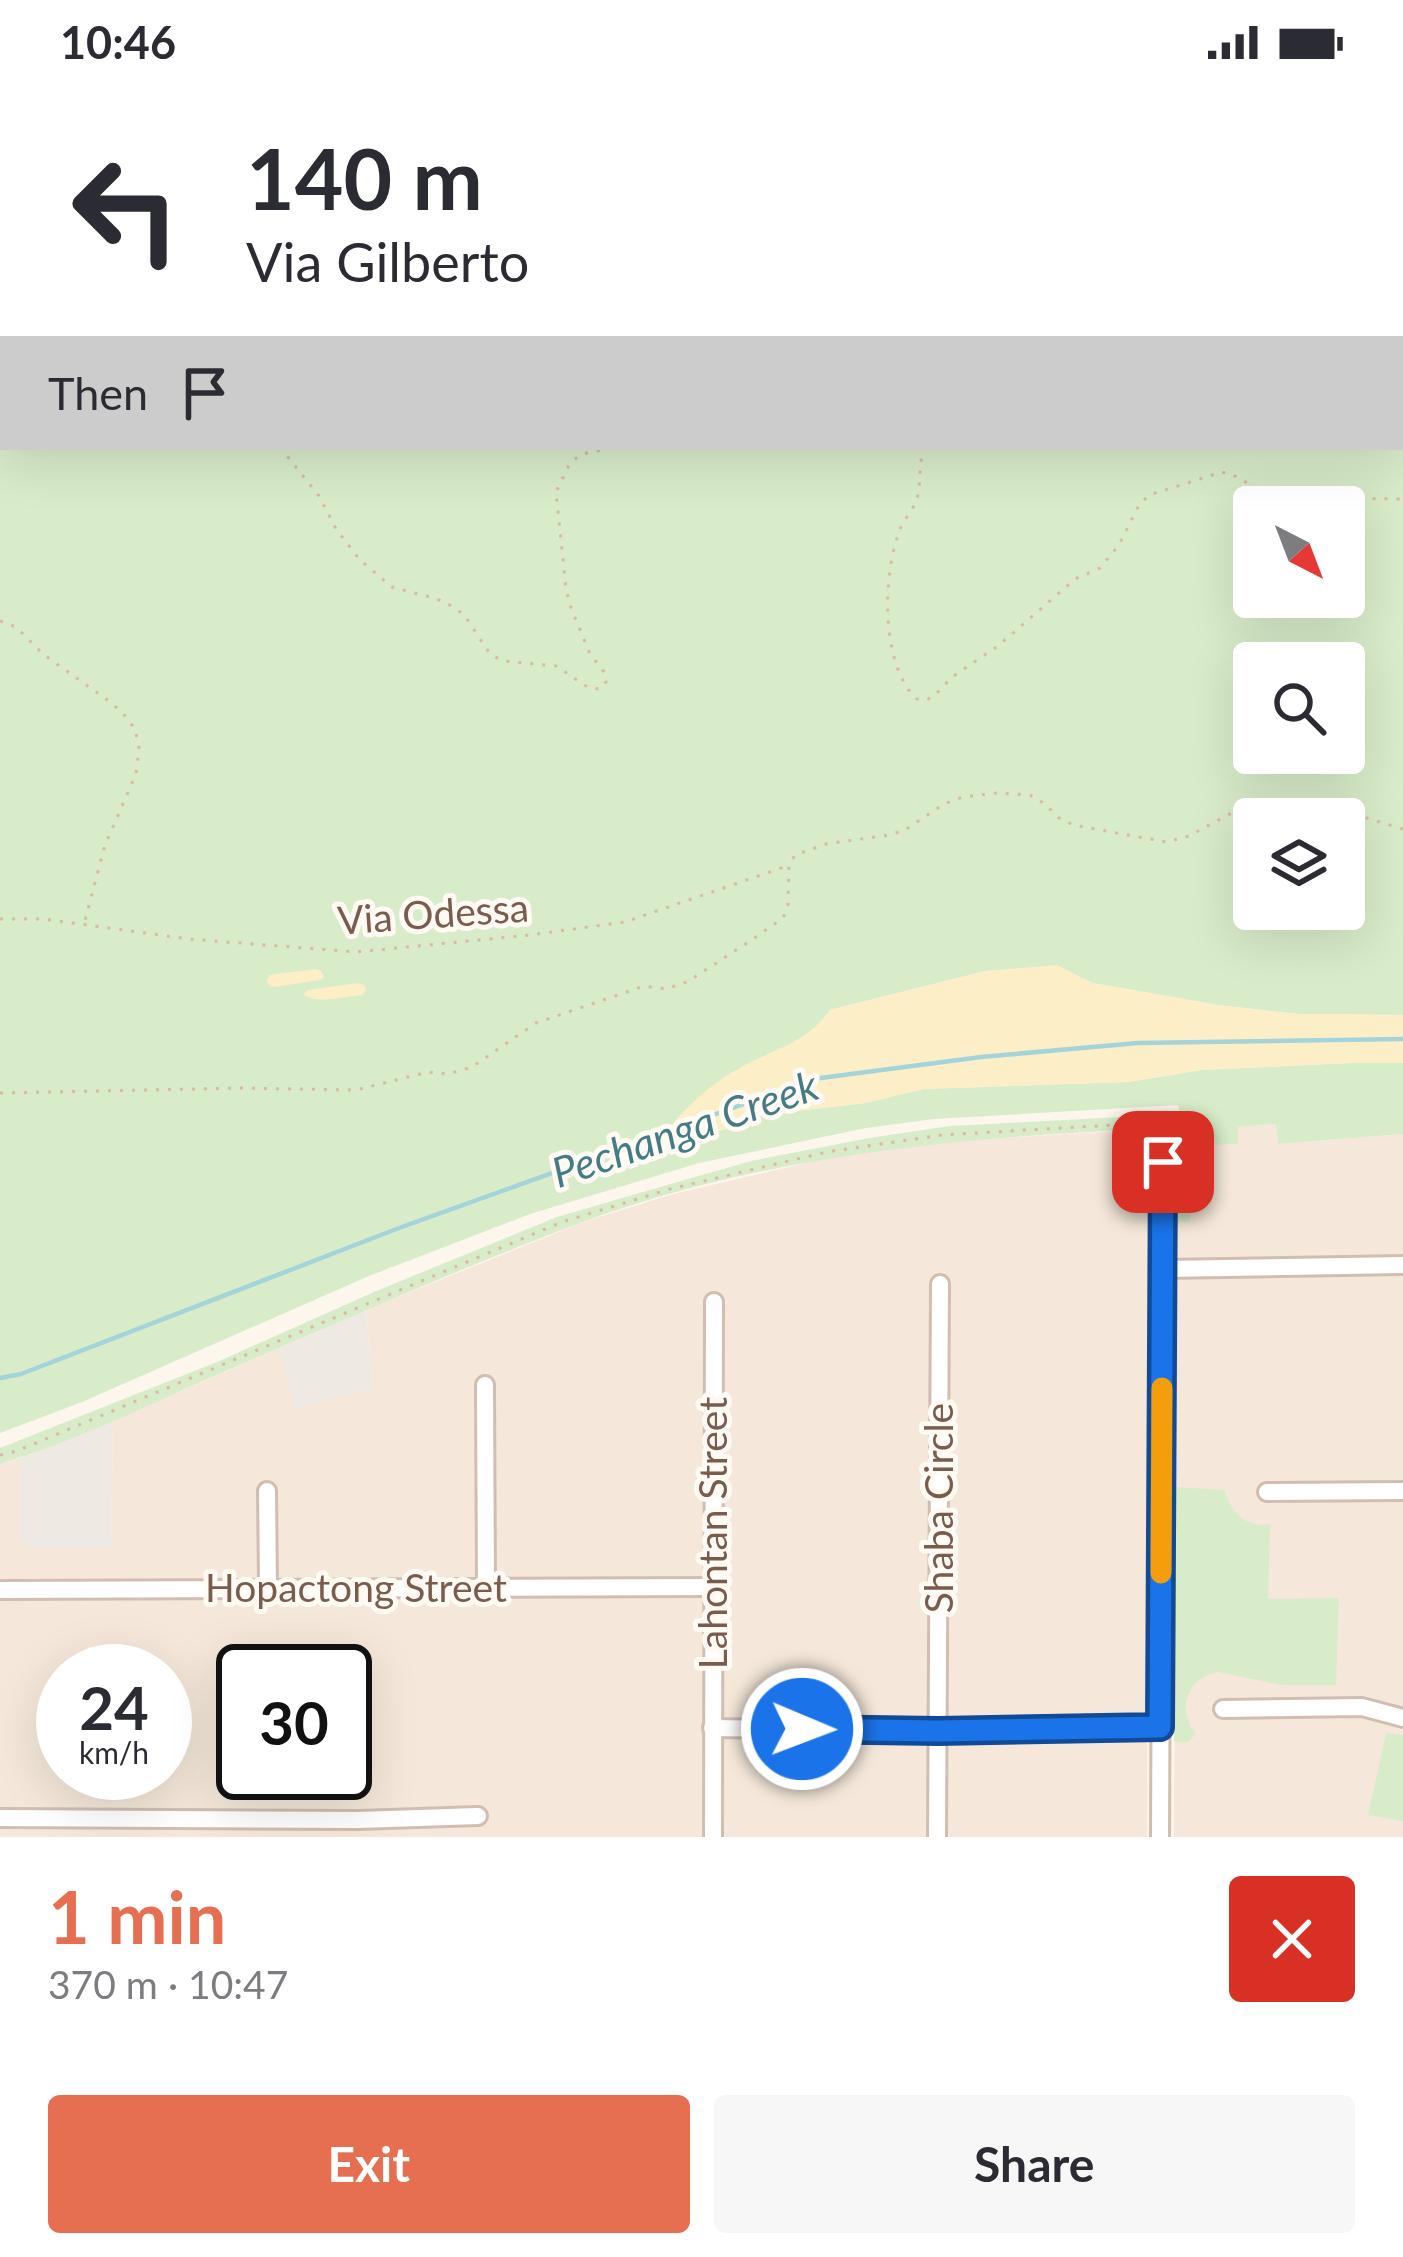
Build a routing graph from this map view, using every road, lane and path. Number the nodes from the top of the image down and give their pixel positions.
1 (282, 450) edge
2 (603, 450) edge
3 (924, 450) edge
4 (1403, 499) edge
5 (0, 621) edge
6 (1403, 829) edge
7 (789, 865) junction
8 (0, 919) edge
9 (84, 925) junction
10 (0, 1093) edge
11 (1163, 1162) joint
12 (1403, 1265) edge
13 (1162, 1269) junction
14 (940, 1284) dead end
15 (714, 1302) dead end
16 (485, 1385) dead end
17 (0, 1455) edge
18 (267, 1491) dead end
19 (1403, 1491) edge
20 (1267, 1492) dead end
21 (487, 1587) junction
22 (712, 1587) junction
23 (268, 1588) junction
24 (0, 1590) edge
25 (1223, 1709) dead end
26 (1403, 1718) edge
27 (1160, 1727) junction
28 (712, 1728) junction
29 (938, 1731) junction
30 (478, 1816) dead end
31 (0, 1818) edge
32 (358, 1828) edge
33 (713, 1837) edge
34 (937, 1837) edge
35 (1160, 1837) edge

1 - 2 path
3 - 4 path
5 - 9 path
6 - 7 path, Via Odessa
7 - 9 path, Via Odessa
7 - 10 path
8 - 9 path, Via Odessa
11 - 13 street
11 - 17 path
12 - 13 street
13 - 27 street
14 - 29 street, Shaba Circle
15 - 22 street, Lahontan Street
16 - 21 street
18 - 23 street
19 - 20 street
21 - 22 street, Hopactong Street
21 - 23 street, Hopactong Street
22 - 28 street, Lahontan Street
23 - 24 street, Hopactong Street
25 - 26 street
27 - 29 street
27 - 35 street
28 - 29 street
28 - 33 street, Lahontan Street
29 - 34 street, Shaba Circle
30 - 32 street
31 - 32 street

